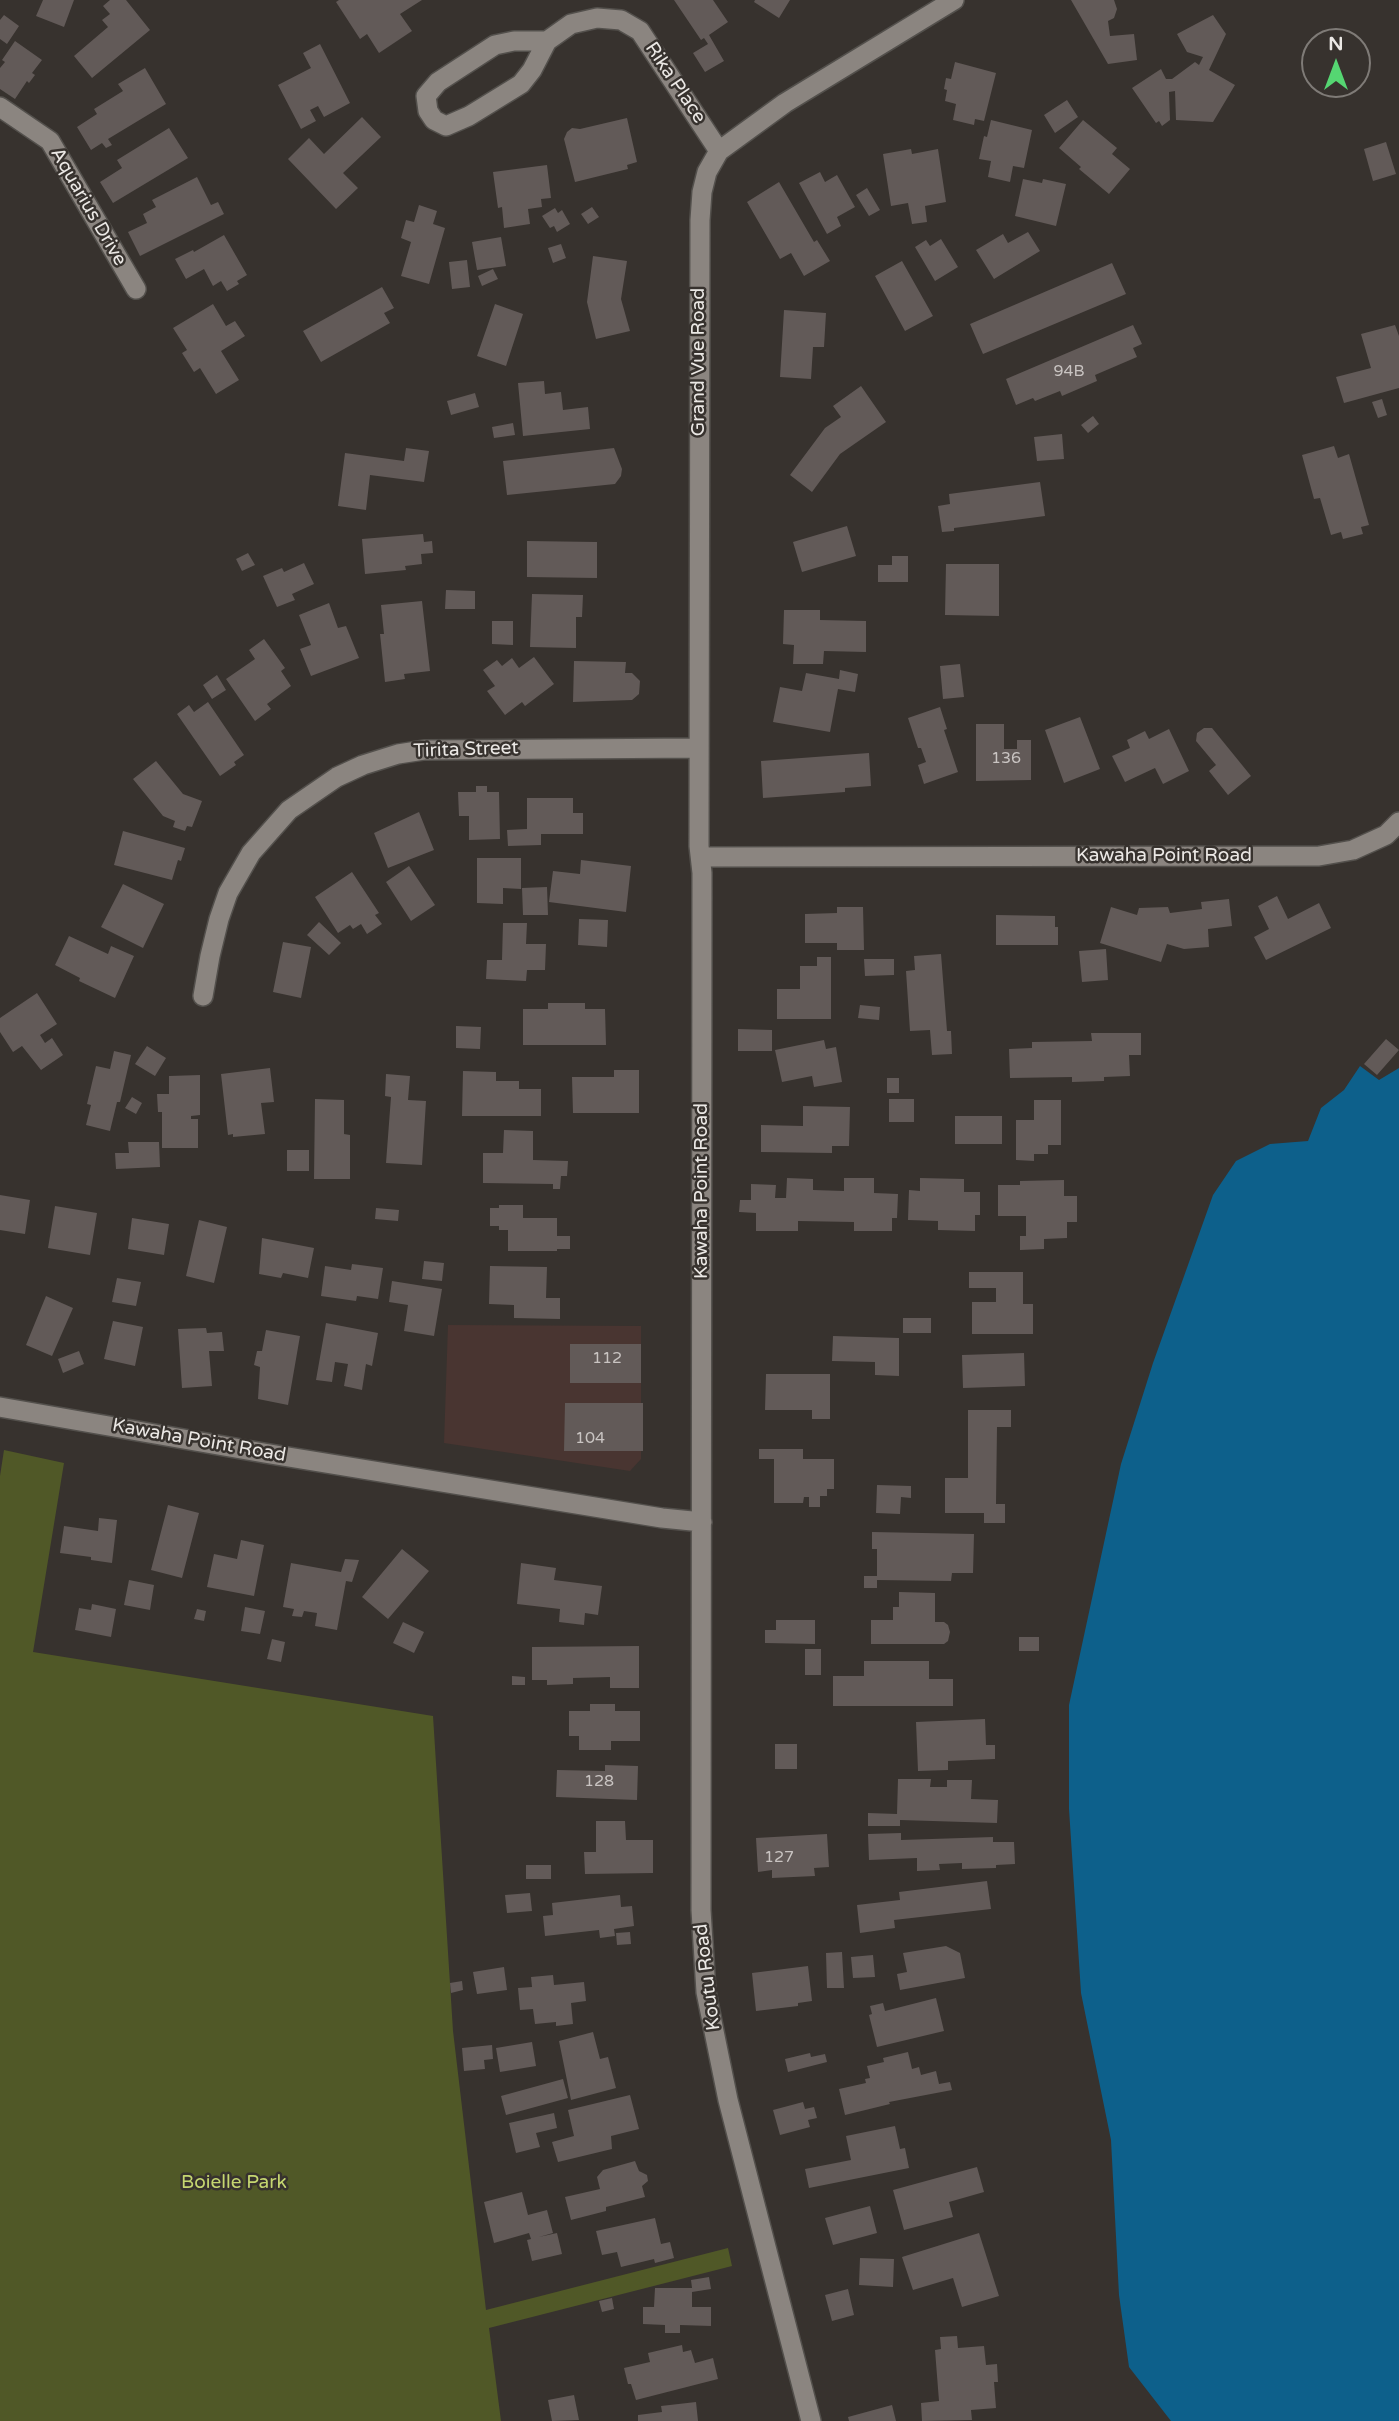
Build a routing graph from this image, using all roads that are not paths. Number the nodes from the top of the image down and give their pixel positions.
1 (954, 0) edge
2 (547, 41) junction
3 (0, 107) edge
4 (719, 150) junction
5 (136, 289) dead end
6 (699, 748) junction
7 (1399, 822) edge
8 (701, 857) junction
9 (203, 996) dead end
10 (0, 1407) edge
11 (702, 1522) junction
12 (811, 2421) edge

1 - 4 street
2 - 2 street
2 - 4 street, Rika Place
3 - 5 street, Aquarius Drive
4 - 6 street, Grand Vue Road
6 - 8 street, Grand Vue Road
6 - 9 street, Tirita Street
7 - 8 street, Kawaha Point Road
8 - 11 street, Kawaha Point Road
10 - 11 street, Kawaha Point Road
11 - 12 street, Koutu Road

